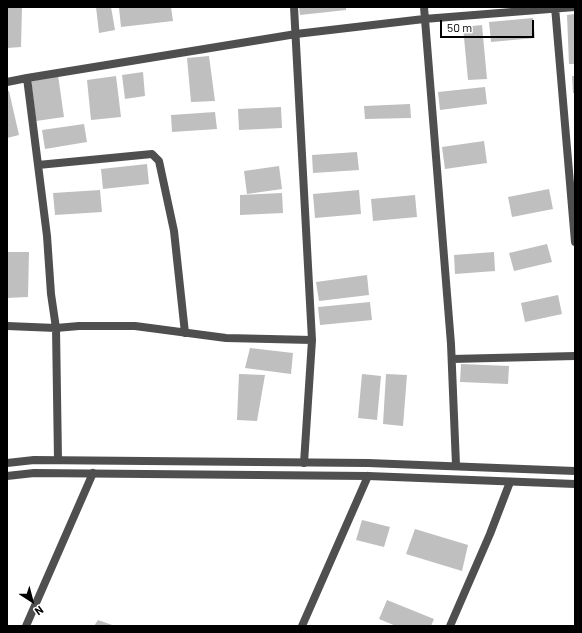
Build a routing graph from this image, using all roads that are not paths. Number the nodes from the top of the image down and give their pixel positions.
1 (294, 7) edge
2 (424, 7) edge
3 (575, 7) edge
4 (555, 8) edge
5 (424, 19) junction
6 (296, 34) junction
7 (27, 78) junction
8 (7, 82) edge
9 (38, 165) junction
10 (575, 242) edge
11 (7, 326) edge
12 (56, 328) junction
13 (185, 333) junction
14 (312, 340) junction
15 (575, 356) edge
16 (452, 359) junction
17 (58, 460) junction
18 (7, 463) edge
19 (304, 463) junction
20 (456, 465) junction
21 (575, 471) edge
22 (94, 473) junction
23 (7, 476) edge
24 (368, 476) junction
25 (510, 482) junction
26 (575, 484) edge
27 (26, 626) edge
28 (302, 626) edge
29 (450, 626) edge

1 - 6 street
2 - 5 street
3 - 4 street
4 - 5 street
4 - 10 street
5 - 6 street
5 - 16 street
6 - 7 street
6 - 14 street
7 - 8 street
7 - 9 street
9 - 12 street
9 - 13 street
11 - 12 street
12 - 13 street
12 - 17 street
13 - 14 street
14 - 19 street
15 - 16 street
16 - 20 street
17 - 18 street
17 - 19 street
19 - 20 street
20 - 21 street
22 - 23 street
22 - 24 street
22 - 27 street
24 - 25 street
24 - 28 street
25 - 26 street
25 - 29 street

